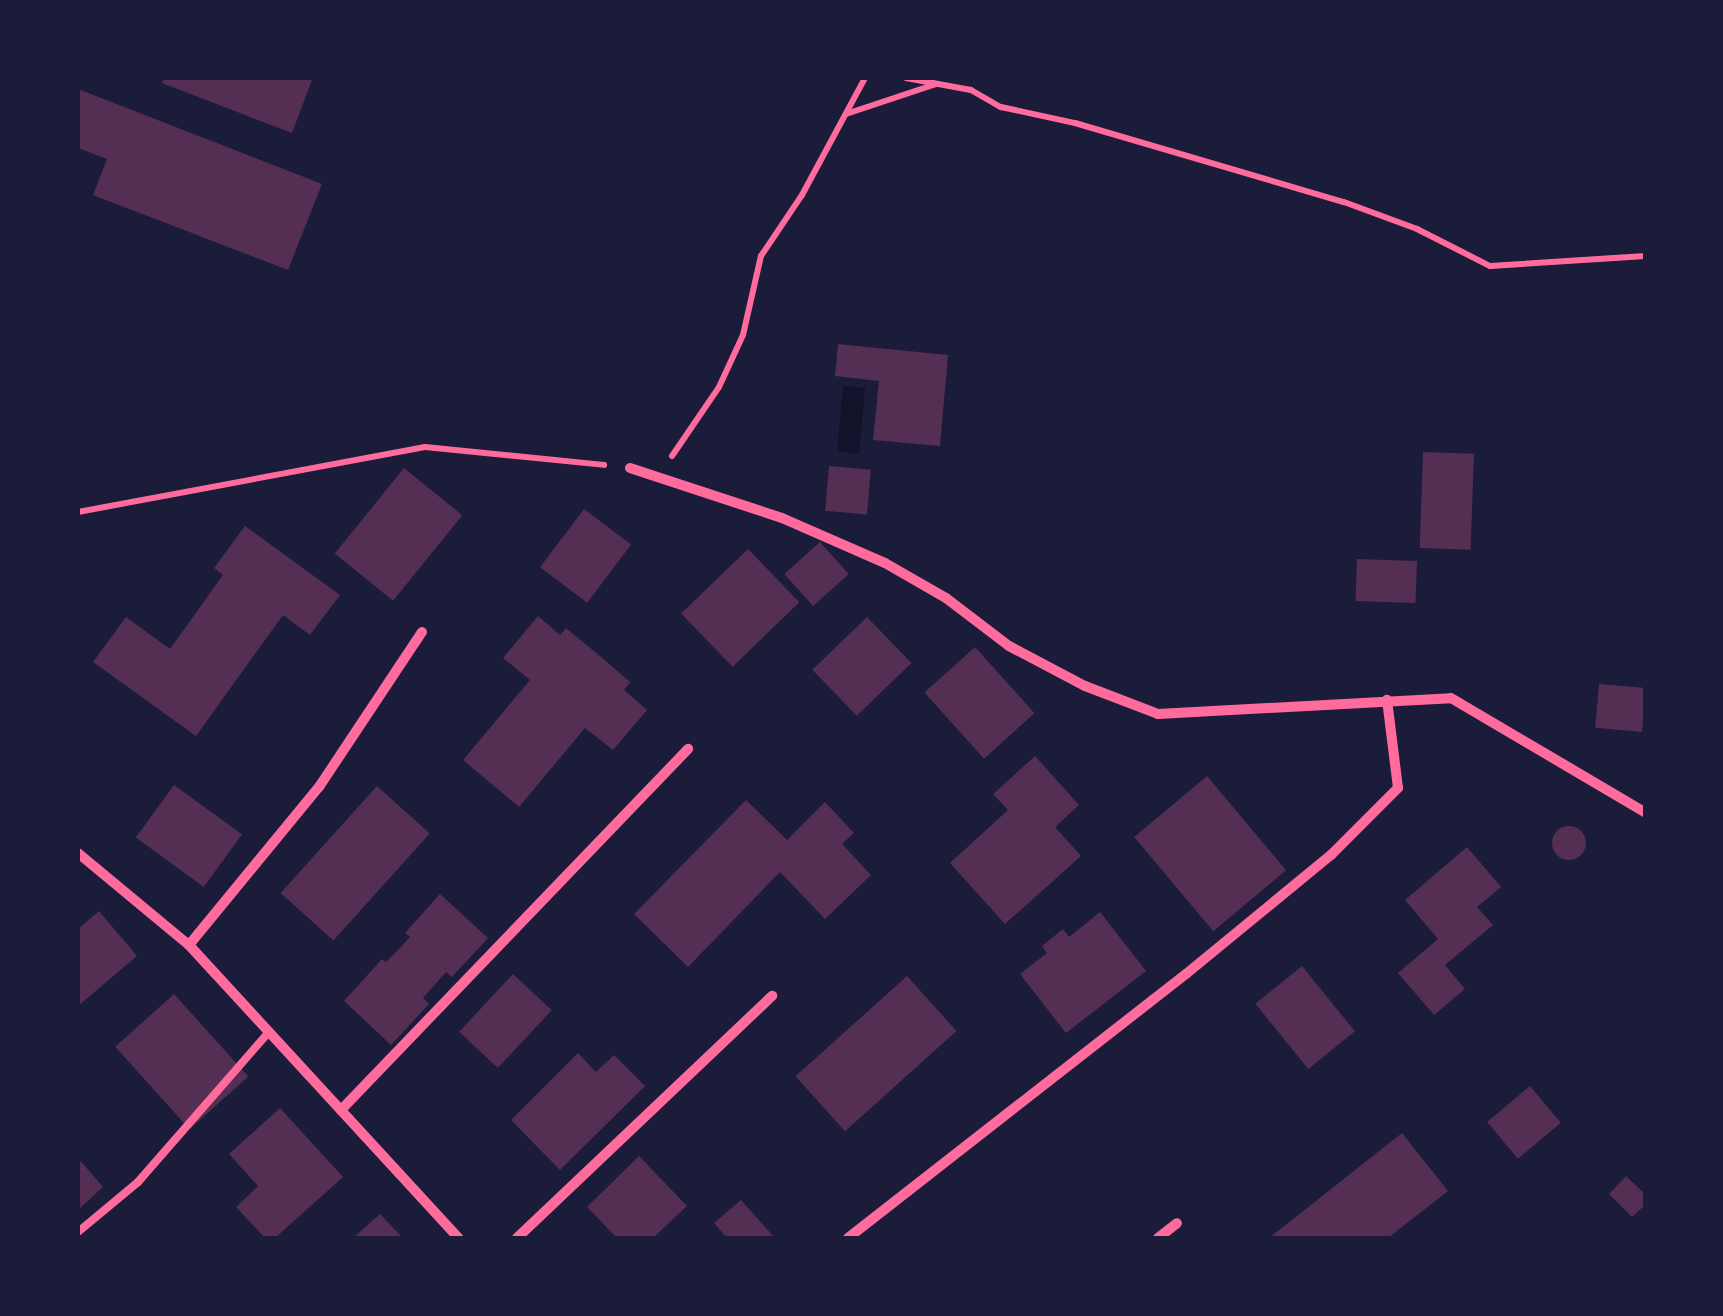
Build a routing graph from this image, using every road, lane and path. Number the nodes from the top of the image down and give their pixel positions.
1 (865, 78) edge
2 (906, 78) edge
3 (938, 84) junction
4 (846, 114) junction
5 (1646, 256) edge
6 (630, 468) joint
7 (660, 478) junction
8 (78, 512) edge
9 (422, 632) dead end
10 (1388, 700) junction
11 (688, 749) dead end
12 (1646, 814) edge
13 (78, 853) edge
14 (189, 945) junction
15 (772, 996) dead end
16 (269, 1032) junction
17 (341, 1110) junction
18 (1178, 1222) dead end
19 (78, 1232) edge
20 (458, 1238) edge
21 (517, 1238) edge
22 (848, 1238) edge
23 (1158, 1238) edge

1 - 4 path
2 - 3 path
3 - 4 path
3 - 5 path
4 - 7 path
6 - 7 street
6 - 8 path
7 - 10 street
9 - 14 street
10 - 12 street
10 - 22 street
11 - 17 street
13 - 14 street
14 - 16 street
15 - 21 street
16 - 17 street
16 - 19 lane
17 - 20 street
18 - 23 street

